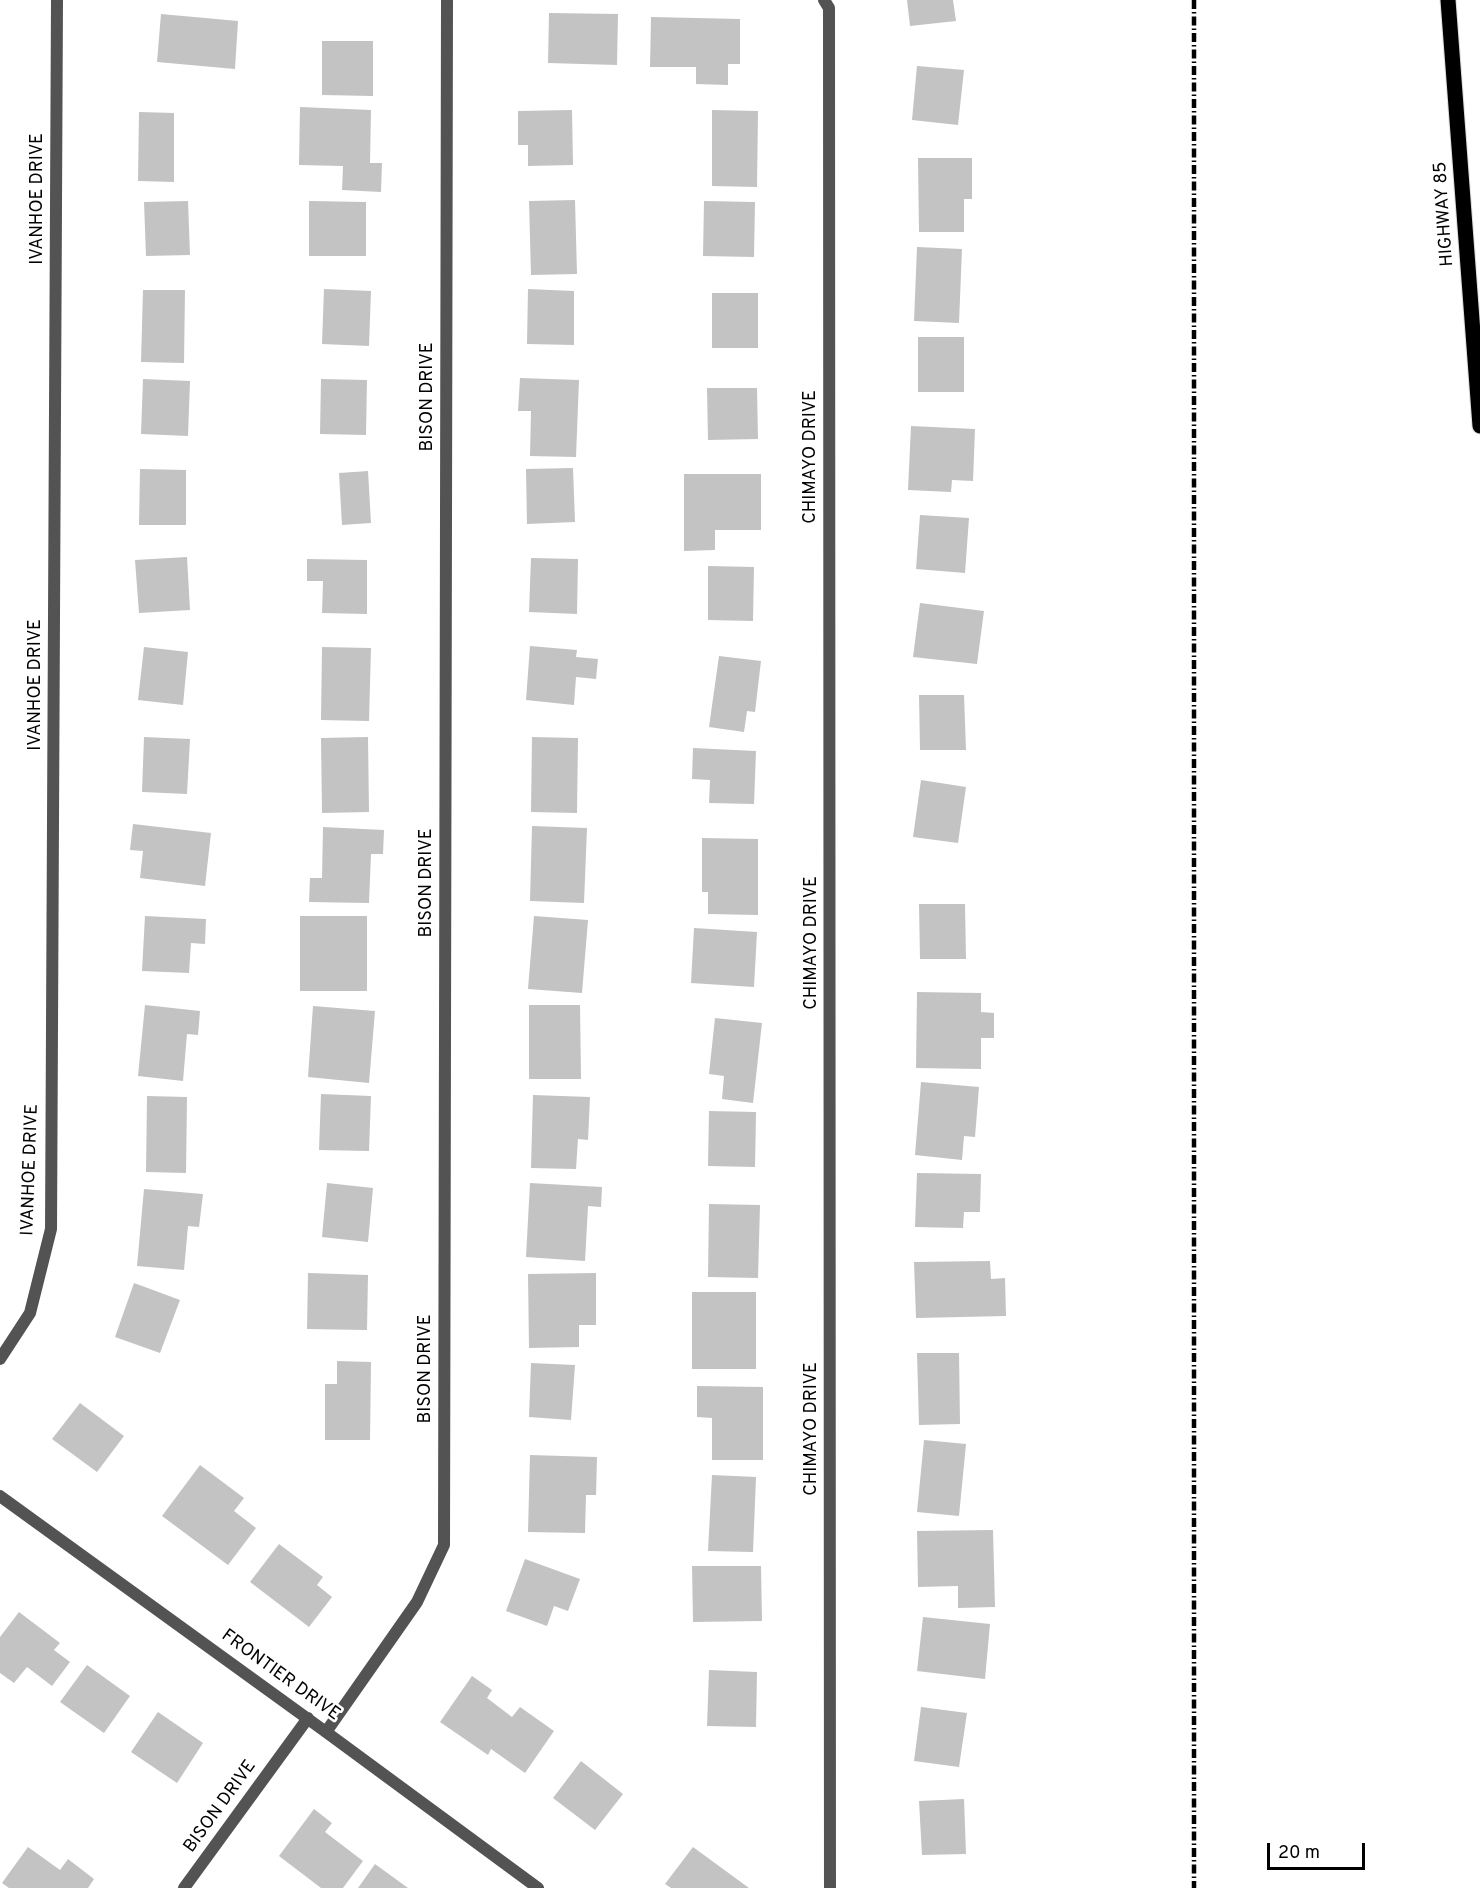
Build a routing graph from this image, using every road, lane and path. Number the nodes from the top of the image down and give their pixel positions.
1 (57, 0) edge
2 (447, 0) edge
3 (824, 0) edge
4 (1448, 0) edge
5 (1480, 426) edge
6 (0, 1359) edge
7 (0, 1496) edge
8 (308, 1718) junction
9 (326, 1732) junction
10 (184, 1888) edge
11 (538, 1888) edge
12 (830, 1888) edge

1 - 6 street, IVANHOE DRIVE
2 - 9 street, BISON DRIVE
3 - 12 street, CHIMAYO DRIVE
4 - 5 main road, HIGHWAY 85
7 - 8 street, FRONTIER DRIVE
8 - 9 street, FRONTIER DRIVE
8 - 10 street, BISON DRIVE
9 - 11 street, FRONTIER DRIVE

